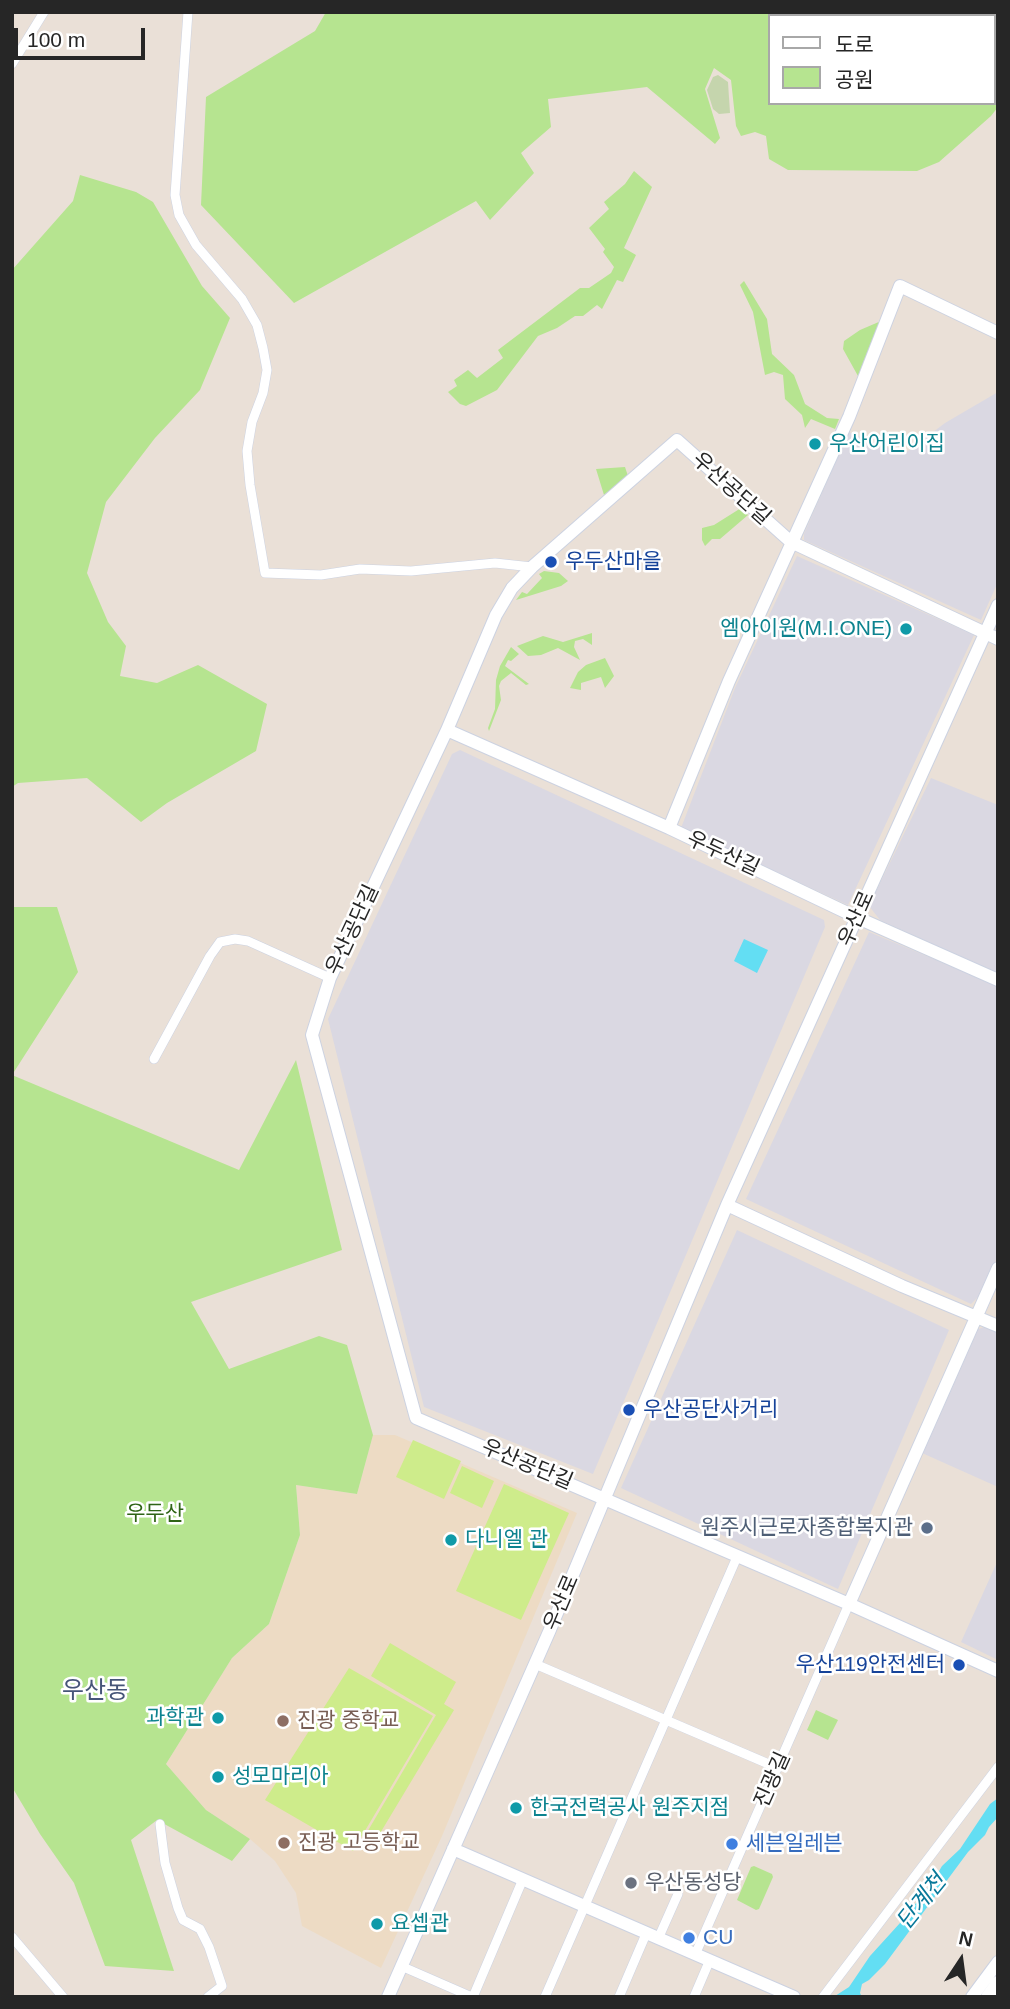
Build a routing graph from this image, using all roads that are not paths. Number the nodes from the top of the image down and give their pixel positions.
1 (44, 12) edge
2 (188, 12) edge
3 (12, 64) edge
4 (998, 333) edge
5 (791, 542) junction
6 (532, 567) junction
7 (998, 605) edge
8 (992, 636) edge
9 (447, 730) junction
10 (669, 828) junction
11 (858, 918) junction
12 (330, 978) junction
13 (998, 980) edge
14 (154, 1059) dead end
15 (727, 1205) junction
16 (998, 1268) edge
17 (976, 1317) junction
18 (998, 1326) edge
19 (606, 1499) junction
20 (737, 1557) junction
21 (849, 1604) junction
22 (535, 1664) junction
23 (998, 1671) edge
24 (666, 1720) junction
25 (998, 1767) edge
26 (778, 1768) junction
27 (160, 1824) dead end
28 (453, 1849) junction
29 (523, 1879) junction
30 (678, 1894) dead end
31 (584, 1907) junction
32 (12, 1937) edge
33 (652, 1937) junction
34 (695, 1955) junction
35 (709, 1962) junction
36 (998, 1962) edge
37 (401, 1966) junction
38 (998, 1982) edge
39 (63, 1997) edge
40 (208, 1997) edge
41 (388, 1997) edge
42 (472, 1997) edge
43 (545, 1997) edge
44 (619, 1997) edge
45 (694, 1997) edge
46 (794, 1997) edge
47 (823, 1997) edge
48 (972, 1997) edge
49 (987, 1997) edge

1 - 3 street
2 - 6 street
4 - 5 street
5 - 6 street, 우산공단길
5 - 8 street, 우산공단길
5 - 10 street
6 - 9 street, 우산공단길
7 - 8 street, 우산로
8 - 11 street, 우산로
9 - 10 street, 우두산길
9 - 12 street, 우산공단길
10 - 11 street, 우두산길
11 - 13 street, 우두산길
11 - 15 street, 우산로
12 - 14 street
12 - 19 street, 우산공단길
15 - 17 street
15 - 19 street, 우산로
16 - 17 street
17 - 18 street
17 - 21 street
19 - 20 street, 우산공단길
19 - 22 street, 우산로
20 - 21 street, 우산공단길
20 - 24 street
21 - 23 street, 우산공단길
21 - 26 street, 진광길
22 - 24 street
22 - 28 street, 우산로
24 - 26 street
24 - 31 street
25 - 47 street
26 - 34 street, 진광길
27 - 40 street
28 - 29 street
28 - 37 street, 우산로
29 - 31 street
29 - 42 street
30 - 33 street
31 - 33 street
31 - 43 street
32 - 39 street
33 - 34 street
33 - 44 street
34 - 35 street
35 - 45 street
35 - 46 street
36 - 48 street
37 - 41 street, 우산로
37 - 42 street
38 - 49 street

